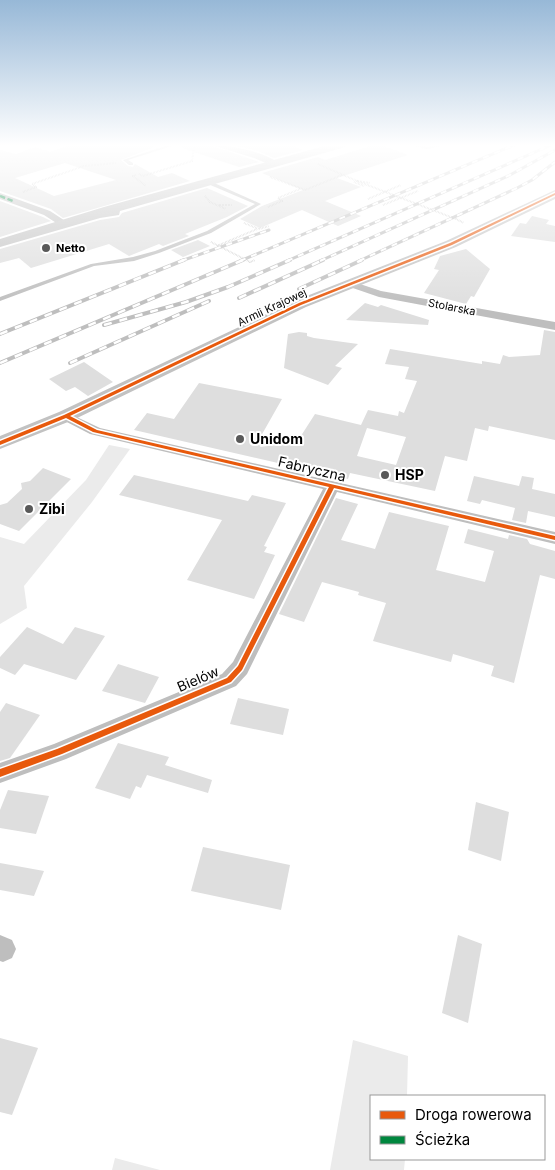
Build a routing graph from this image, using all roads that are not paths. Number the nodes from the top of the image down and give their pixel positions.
1 (10, 200) edge
2 (154, 200) edge
3 (249, 200) edge
4 (543, 200) edge
5 (65, 224) junction
6 (0, 243) edge
7 (351, 284) junction
8 (0, 299) edge
9 (555, 326) edge
10 (66, 416) junction
11 (0, 443) edge
12 (332, 486) junction
13 (555, 538) edge
14 (0, 772) edge

1 - 5 street
2 - 5 street
3 - 8 lane
4 - 7 street, Armii Krajowej
5 - 6 street
7 - 9 street, Stolarska
7 - 10 street, Armii Krajowej
10 - 11 street, Armii Krajowej
10 - 12 street, Fabryczna
12 - 13 street, Fabryczna
12 - 14 street, Bielów

